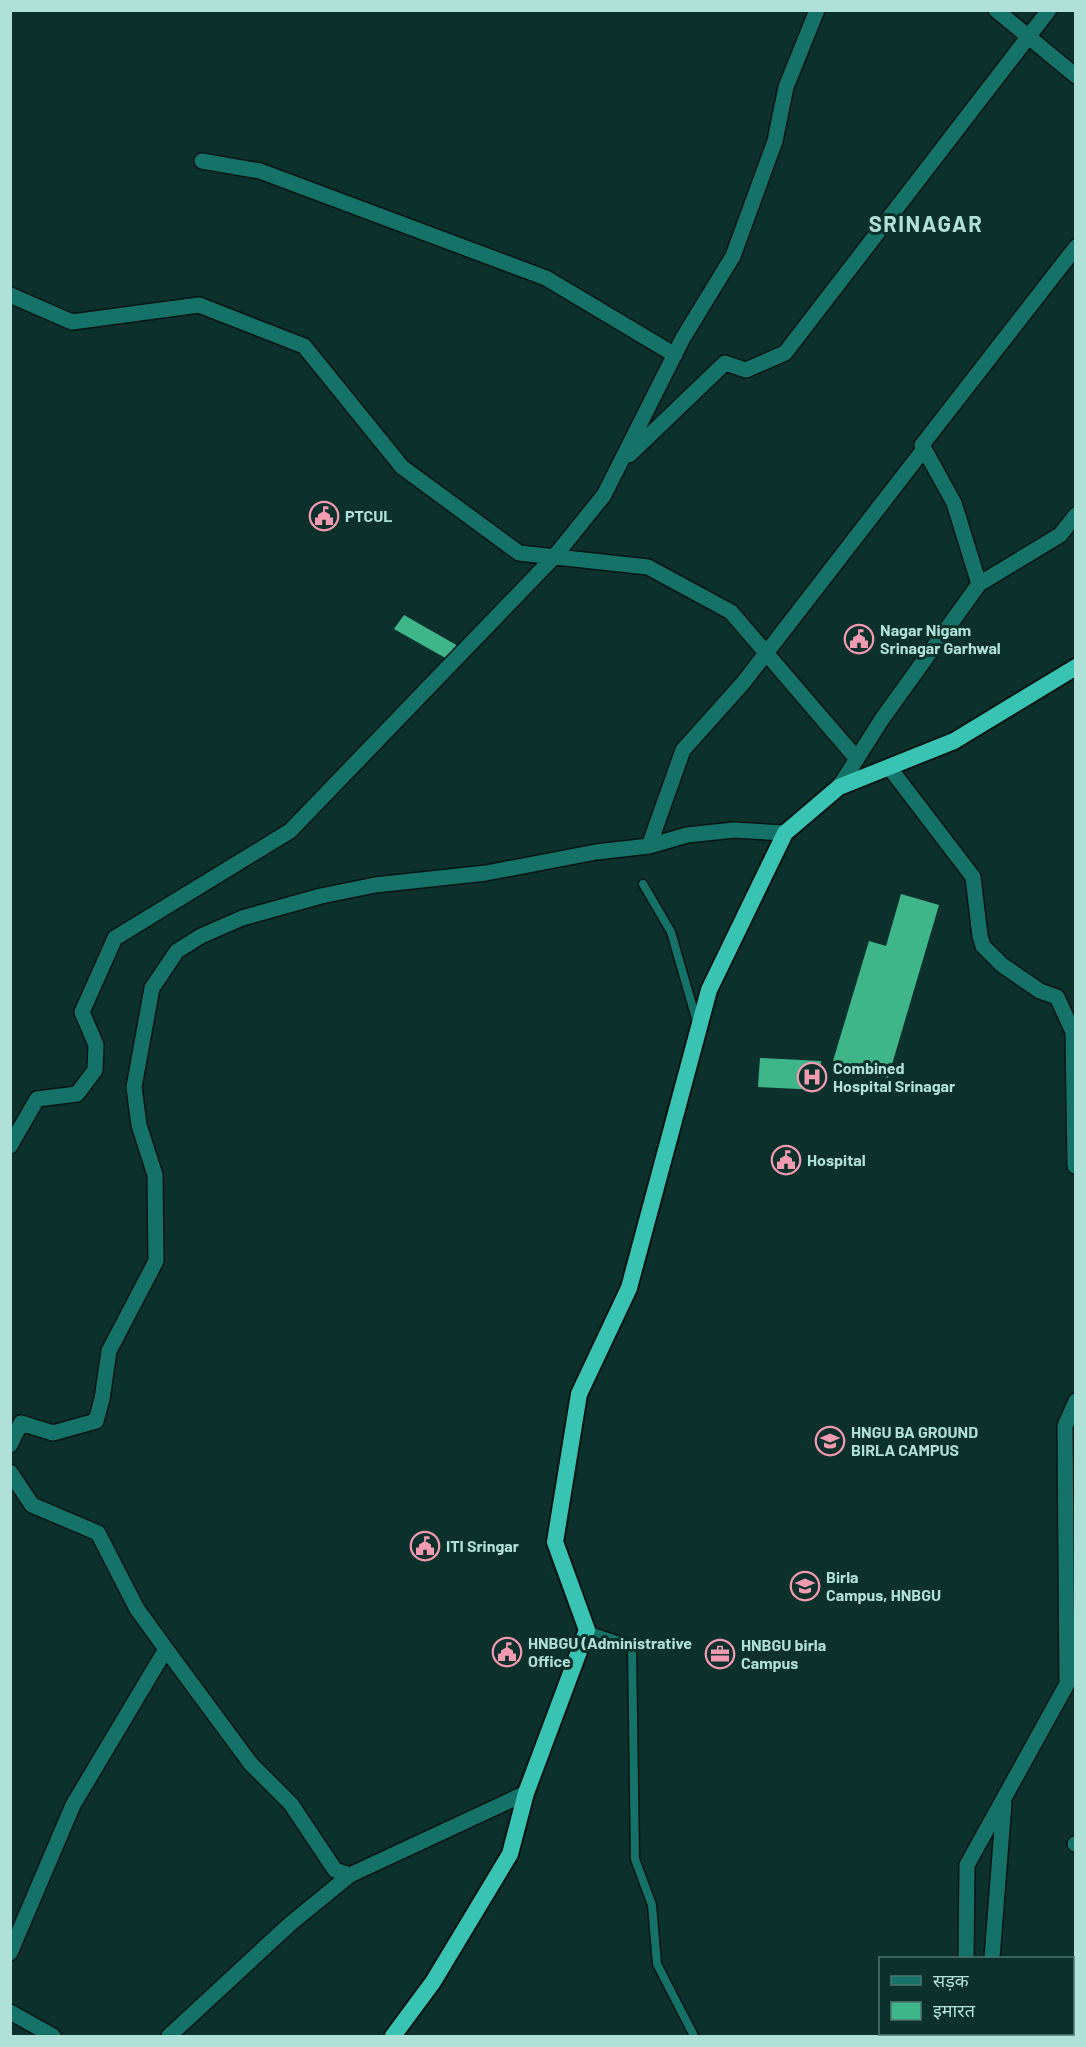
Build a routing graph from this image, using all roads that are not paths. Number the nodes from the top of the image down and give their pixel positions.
1 (818, 10) edge
2 (996, 10) edge
3 (1049, 10) edge
4 (1028, 38) junction
5 (1076, 76) edge
6 (202, 161) dead end
7 (1076, 247) edge
8 (10, 295) edge
9 (675, 355) junction
10 (924, 449) junction
11 (620, 463) junction
12 (1076, 515) edge
13 (554, 557) junction
14 (979, 584) junction
15 (766, 653) junction
16 (1076, 667) edge
17 (857, 759) junction
18 (889, 767) junction
19 (839, 787) junction
20 (785, 833) junction
21 (649, 846) junction
22 (642, 884) dead end
23 (699, 1029) junction
24 (10, 1146) edge
25 (1075, 1166) edge
26 (1076, 1401) edge
27 (10, 1445) edge
28 (10, 1472) edge
29 (587, 1630) junction
30 (166, 1649) junction
31 (526, 1793) junction
32 (1005, 1794) junction
33 (350, 1875) junction
34 (10, 1953) edge
35 (966, 1957) edge
36 (993, 1957) edge
37 (10, 2012) edge
38 (53, 2037) edge
39 (169, 2037) edge
40 (393, 2037) edge
41 (694, 2037) edge

1 - 9 street
2 - 4 street
3 - 4 street
4 - 5 street
4 - 11 street
6 - 9 street
7 - 10 street
8 - 13 street
9 - 11 street
10 - 14 street
10 - 15 street
11 - 13 street
12 - 14 street
13 - 15 street
13 - 24 street
14 - 17 street
15 - 17 street
15 - 21 street
16 - 18 highway
17 - 19 street
18 - 19 highway
18 - 25 street
19 - 20 highway
20 - 21 street
20 - 23 highway
21 - 27 street
22 - 23 lane
23 - 29 highway
26 - 32 street
28 - 30 street
29 - 31 highway
29 - 41 lane
30 - 33 street
30 - 34 street
31 - 33 street
31 - 40 highway
32 - 35 street
32 - 36 street
33 - 39 street
37 - 38 street

